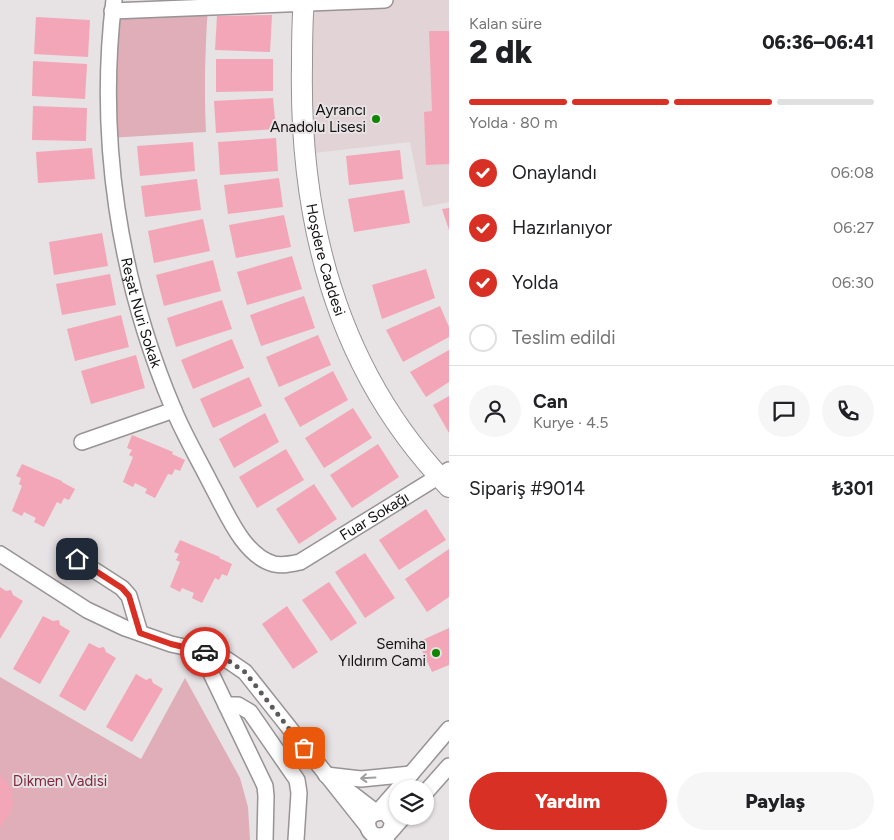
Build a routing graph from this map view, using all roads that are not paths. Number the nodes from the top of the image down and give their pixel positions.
1 (385, 0) edge
2 (304, 2) edge
3 (113, 6) edge
4 (174, 410) junction
5 (82, 442) dead end
6 (446, 478) edge
7 (0, 554) edge
8 (77, 559) dead end
9 (300, 562) joint
10 (140, 633) junction
11 (204, 651) junction
12 (226, 705) junction
13 (449, 729) edge
14 (449, 766) edge
15 (411, 774) junction
16 (326, 775) junction
17 (406, 780) edge
18 (434, 784) edge
19 (389, 799) edge
20 (377, 812) junction
21 (396, 825) edge
22 (368, 834) edge
23 (388, 835) edge
24 (265, 840) edge
25 (296, 840) edge

1 - 2 street
2 - 3 street
2 - 6 main road, Hoşdere Caddesi
3 - 4 street, Reşat Nuri Sokak
4 - 5 street
4 - 9 street, Reşat Nuri Sokak
6 - 9 street, Fuar Sokağı
7 - 10 street
8 - 10 street
10 - 11 street
11 - 12 street
11 - 16 street
12 - 24 street
12 - 25 street
13 - 15 street
14 - 18 street
15 -> 16 street
15 - 17 street
16 - 20 street
16 - 22 street
19 - 20 street
20 - 22 street
20 - 23 street
21 - 23 street
22 - 23 street

